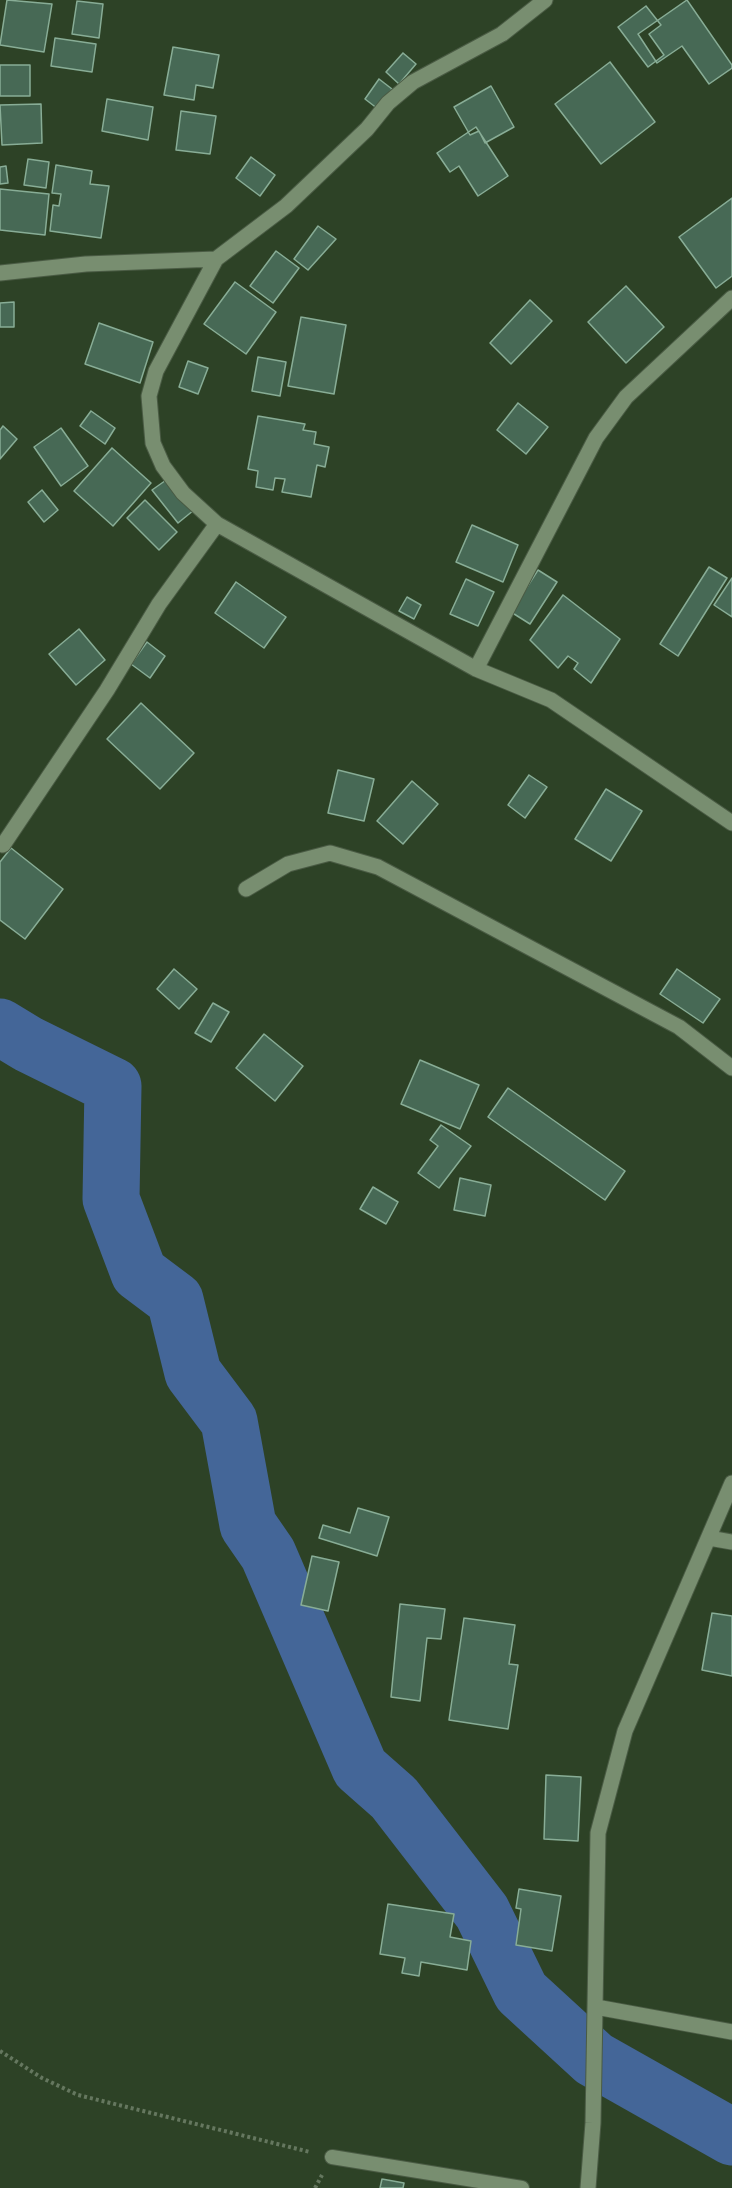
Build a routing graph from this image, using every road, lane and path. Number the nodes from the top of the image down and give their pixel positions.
1 (545, 0) edge
2 (216, 259) junction
3 (0, 273) edge
4 (732, 298) edge
5 (218, 524) junction
6 (476, 669) junction
7 (732, 823) edge
8 (3, 845) dead end
9 (246, 889) dead end
10 (732, 1068) edge
11 (732, 1483) edge
12 (709, 1538) junction
13 (732, 1542) edge
14 (596, 2007) junction
15 (732, 2032) edge
16 (0, 2051) edge
17 (332, 2157) joint
18 (522, 2188) edge
19 (588, 2188) edge

1 - 2 street
2 - 3 street
2 - 5 street
4 - 6 street
5 - 6 street
5 - 8 street
6 - 7 street
9 - 10 street
11 - 12 street
12 - 13 street
12 - 14 street
14 - 15 street
14 - 19 street
16 - 17 path
17 - 18 lane

